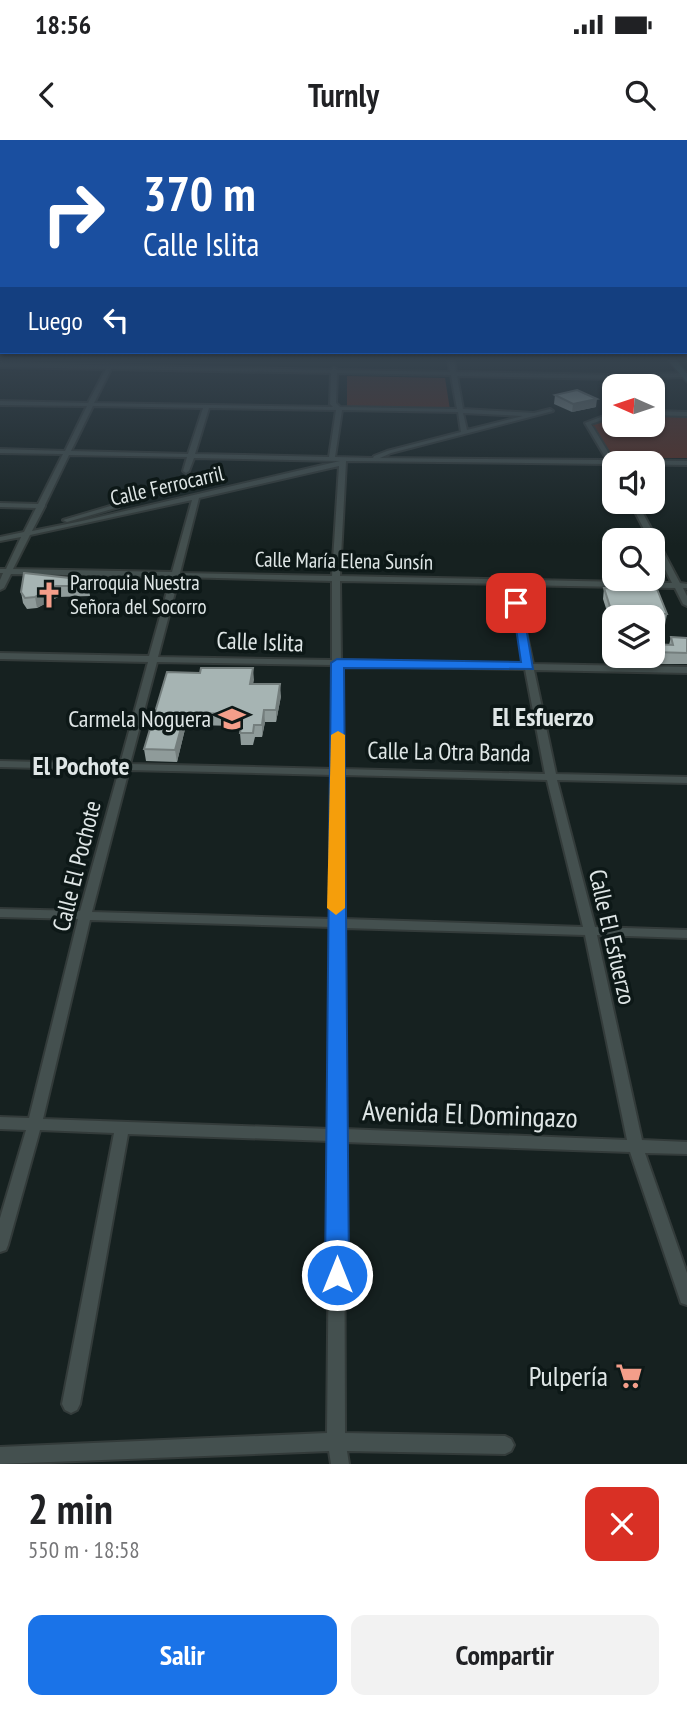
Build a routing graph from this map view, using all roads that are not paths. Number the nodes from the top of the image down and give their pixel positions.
1 (84, 422) edge
2 (202, 422) edge
3 (339, 422) edge
4 (462, 422) edge
5 (506, 422) edge
6 (591, 422) edge
7 (464, 432) junction
8 (0, 451) edge
9 (604, 451) edge
10 (69, 452) junction
11 (190, 455) junction
12 (339, 459) junction
13 (377, 459) junction
14 (687, 461) edge
15 (665, 462) edge
16 (602, 463) edge
17 (186, 471) dead end
18 (196, 497) junction
19 (0, 505) edge
20 (42, 506) junction
21 (117, 506) dead end
22 (640, 514) edge
23 (82, 523) junction
24 (30, 524) junction
25 (54, 524) junction
26 (24, 535) junction
27 (0, 539) edge
28 (4, 571) edge
29 (177, 575) junction
30 (336, 578) junction
31 (512, 582) junction
32 (682, 586) edge
33 (0, 589) edge
34 (687, 604) edge
35 (0, 656) edge
36 (152, 657) junction
37 (337, 663) junction
38 (528, 666) junction
39 (687, 670) edge
40 (0, 764) edge
41 (123, 768) junction
42 (338, 771) junction
43 (551, 776) junction
44 (687, 780) edge
45 (0, 913) edge
46 (85, 915) junction
47 (336, 922) junction
48 (590, 931) junction
49 (687, 934) edge
50 (0, 1123) edge
51 (35, 1124) junction
52 (122, 1128) junction
53 (338, 1135) junction
54 (636, 1147) junction
55 (687, 1149) edge
56 (0, 1245) edge
57 (687, 1297) edge
58 (71, 1404) dead end
59 (335, 1442) junction
60 (505, 1445) dead end
61 (0, 1456) edge
62 (340, 1464) edge

1 - 10 street
2 - 11 street
3 - 12 street
4 - 7 street
5 - 7 street
6 - 9 street
7 - 13 street
8 - 10 street
10 - 11 street
10 - 20 street
11 - 12 street
11 - 17 street
12 - 13 street
12 - 18 street, Calle Ferrocarril
12 - 30 street
13 - 16 street
14 - 15 street
18 - 23 street, Calle Ferrocarril
18 - 29 street, Calle El Pochote
19 - 20 street
20 - 24 street
21 - 25 street
22 - 32 street
23 - 25 street
23 - 26 street, Calle Ferrocarril
24 - 25 street
24 - 26 street
26 - 27 street, Calle Ferrocarril
26 - 28 street
28 - 29 street, Calle María Elena Sunsín
28 - 33 street
29 - 30 street, Calle María Elena Sunsín
29 - 36 street, Calle El Pochote
30 - 31 street, Calle María Elena Sunsín
30 - 37 street
31 - 32 street, Calle María Elena Sunsín
31 - 38 street, Calle El Esfuerzo
32 - 34 street
35 - 36 street, Calle Islita
36 - 37 street, Calle Islita
36 - 41 street, Calle El Pochote
37 - 38 street, Calle Islita
37 - 42 street
38 - 39 street, Calle Islita
38 - 43 street, Calle El Esfuerzo
40 - 41 street, Calle La Otra Banda
41 - 42 street, Calle La Otra Banda
41 - 46 street, Calle El Pochote
42 - 43 street, Calle La Otra Banda
42 - 47 street
43 - 44 street, Calle La Otra Banda
43 - 48 street, Calle El Esfuerzo
45 - 46 street
46 - 47 street
46 - 51 street, Calle El Pochote
47 - 48 street
47 - 53 street
48 - 49 street
48 - 54 street, Calle El Esfuerzo
50 - 51 street, Avenida El Domingazo
51 - 52 street, Avenida El Domingazo
51 - 56 street, Calle El Pochote
52 - 53 street, Avenida El Domingazo
52 - 58 street
53 - 54 street, Avenida El Domingazo
53 - 59 street
54 - 55 street, Avenida El Domingazo
54 - 57 street, Calle El Esfuerzo
59 - 60 street
59 - 61 street
59 - 62 street

